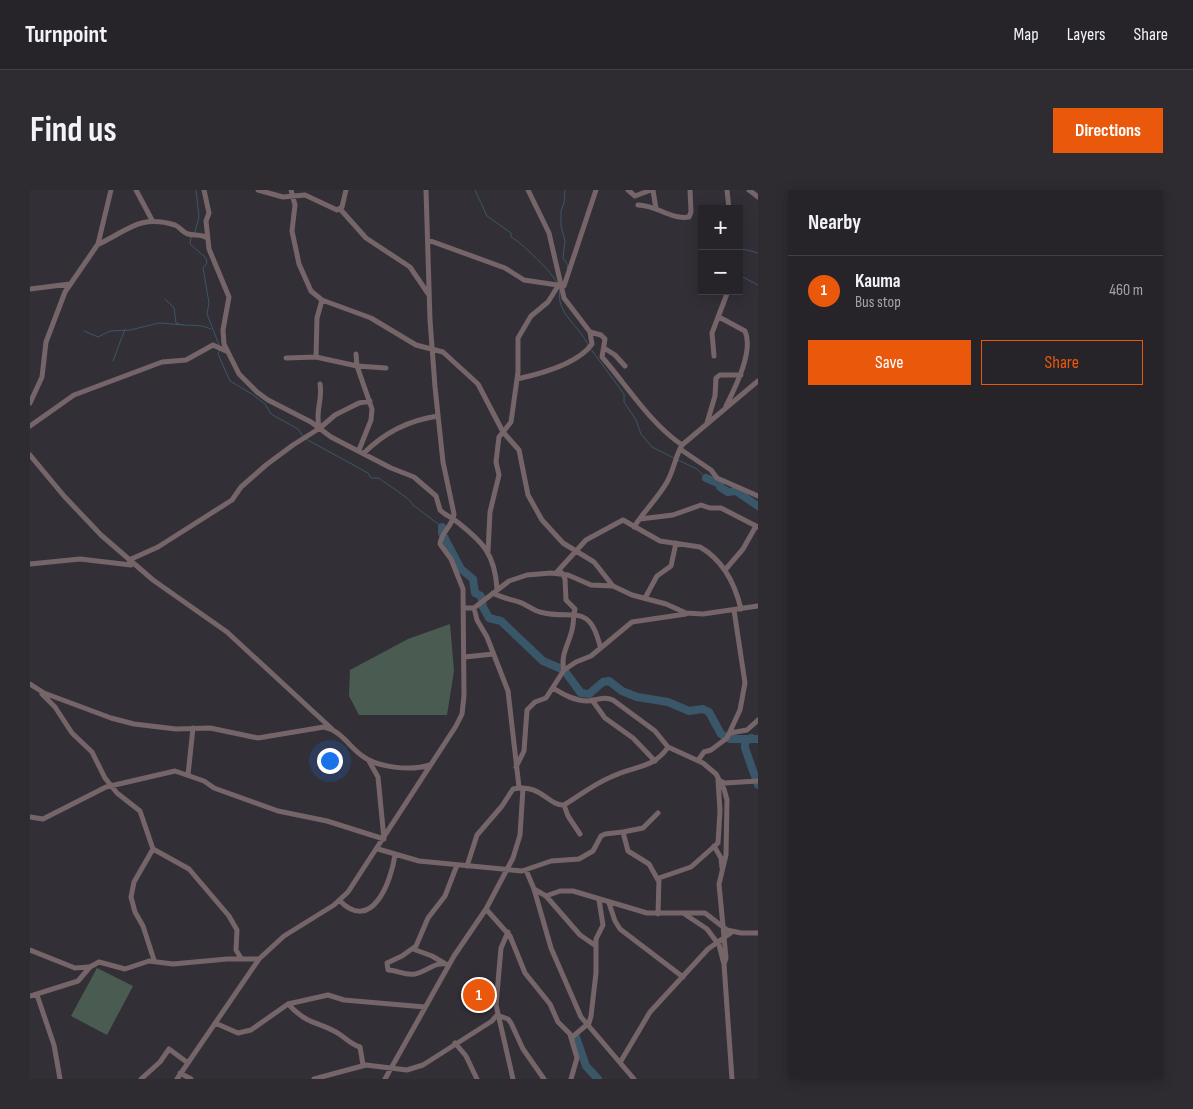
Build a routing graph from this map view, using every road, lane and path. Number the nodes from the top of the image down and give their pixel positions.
1 (111, 190) edge
2 (136, 190) edge
3 (204, 190) edge
4 (258, 190) edge
5 (346, 190) edge
6 (426, 190) edge
7 (528, 190) edge
8 (596, 190) edge
9 (628, 190) edge
10 (652, 190) edge
11 (690, 190) edge
12 (727, 190) edge
13 (749, 190) edge
14 (291, 193) edge
15 (758, 197) edge
16 (638, 205) dead end
17 (729, 205) edge
18 (656, 208) junction
19 (341, 210) junction
20 (152, 220) junction
21 (207, 238) junction
22 (428, 240) junction
23 (98, 244) junction
24 (70, 284) junction
25 (559, 286) junction
26 (30, 289) edge
27 (429, 295) junction
28 (727, 295) edge
29 (322, 300) junction
30 (719, 317) junction
31 (590, 332) junction
32 (604, 348) junction
33 (432, 350) junction
34 (226, 351) junction
35 (356, 354) dead end
36 (714, 356) dead end
37 (316, 357) junction
38 (286, 358) dead end
39 (357, 366) junction
40 (625, 366) dead end
41 (386, 368) dead end
42 (741, 375) junction
43 (517, 379) junction
44 (758, 381) edge
45 (320, 384) dead end
46 (370, 401) junction
47 (30, 402) edge
48 (726, 407) junction
49 (438, 416) junction
50 (707, 423) junction
51 (30, 426) edge
52 (320, 427) junction
53 (503, 432) junction
54 (681, 447) junction
55 (362, 451) junction
56 (30, 455) edge
57 (758, 496) edge
58 (454, 519) junction
59 (639, 519) junction
60 (634, 527) junction
61 (757, 527) edge
62 (676, 543) junction
63 (575, 550) junction
64 (488, 552) junction
65 (129, 560) junction
66 (30, 564) edge
67 (138, 568) junction
68 (725, 570) junction
69 (559, 573) junction
70 (614, 586) junction
71 (497, 589) junction
72 (493, 593) junction
73 (645, 598) junction
74 (758, 606) edge
75 (463, 608) junction
76 (474, 608) junction
77 (741, 609) junction
78 (734, 610) junction
79 (686, 614) junction
80 (573, 615) junction
81 (600, 646) junction
82 (493, 654) junction
83 (464, 657) junction
84 (564, 670) junction
85 (30, 684) edge
86 (553, 688) junction
87 (40, 692) junction
88 (592, 700) junction
89 (758, 720) edge
90 (193, 728) junction
91 (334, 730) junction
92 (730, 733) junction
93 (668, 747) junction
94 (699, 759) junction
95 (369, 761) junction
96 (655, 761) junction
97 (431, 765) junction
98 (516, 767) junction
99 (188, 775) junction
100 (718, 780) junction
101 (758, 780) edge
102 (112, 786) junction
103 (521, 788) junction
104 (564, 805) junction
105 (658, 813) dead end
106 (30, 817) edge
107 (623, 832) junction
108 (580, 834) dead end
109 (384, 839) junction
110 (714, 846) junction
111 (153, 849) junction
112 (378, 849) junction
113 (396, 855) junction
114 (457, 866) junction
115 (467, 866) junction
116 (507, 870) junction
117 (526, 870) junction
118 (722, 871) junction
119 (658, 880) junction
120 (534, 888) junction
121 (546, 896) junction
122 (599, 900) junction
123 (340, 901) junction
124 (609, 903) junction
125 (486, 909) junction
126 (681, 912) junction
127 (658, 914) junction
128 (723, 927) junction
129 (508, 932) junction
130 (732, 932) junction
131 (758, 933) edge
132 (724, 937) junction
133 (717, 941) junction
134 (596, 946) junction
135 (413, 949) junction
136 (30, 950) edge
137 (240, 958) junction
138 (259, 959) junction
139 (154, 960) junction
140 (447, 964) junction
141 (724, 964) junction
142 (90, 967) junction
143 (683, 977) junction
144 (37, 995) junction
145 (30, 996) edge
146 (288, 1004) junction
147 (425, 1007) junction
148 (497, 1016) junction
149 (215, 1023) junction
150 (587, 1025) junction
151 (571, 1038) junction
152 (456, 1043) junction
153 (621, 1061) junction
154 (188, 1063) junction
155 (362, 1066) junction
156 (390, 1068) junction
157 (180, 1074) junction
158 (60, 1079) edge
159 (142, 1079) edge
160 (177, 1079) edge
161 (191, 1079) edge
162 (314, 1079) edge
163 (385, 1079) edge
164 (477, 1079) edge
165 (513, 1079) edge
166 (544, 1079) edge
167 (571, 1079) edge
168 (634, 1079) edge
169 (732, 1079) edge

1 - 23 street
2 - 20 street
3 - 21 street
4 - 14 street
5 - 19 street
6 - 22 street
7 - 25 street
8 - 25 street
9 - 10 street
10 - 18 street
11 - 18 street
12 - 17 street
13 - 15 street
14 - 19 street
14 - 29 street
16 - 18 street
19 - 27 street
20 - 21 street
20 - 23 street
21 - 34 street
22 - 25 street
22 - 27 street
23 - 24 street
24 - 26 street
24 - 47 street
25 - 31 street
25 - 43 street
27 - 33 street
28 - 30 street
29 - 33 street
29 - 37 street
30 - 36 street
30 - 42 street
31 - 32 street
31 - 43 street
32 - 40 street
32 - 54 street
33 - 49 street
33 - 53 street
34 - 51 street
34 - 52 street
35 - 39 street
37 - 38 street
37 - 39 street
39 - 41 street
39 - 46 street
42 - 48 street
42 - 50 street
43 - 53 street
44 - 48 street
45 - 52 street
46 - 52 street
46 - 55 street
48 - 50 street
49 - 55 street
49 - 58 street
50 - 54 street
52 - 55 street
52 - 65 street
53 - 63 street
53 - 64 street
54 - 57 street
54 - 59 street
55 - 58 street
56 - 65 street
58 - 64 street
58 - 75 street
59 - 60 street
59 - 61 street
60 - 62 street
60 - 63 street
61 - 68 street
62 - 68 street
62 - 73 street
63 - 69 street
63 - 70 street
64 - 71 street
65 - 67 street
66 - 67 street
67 - 91 street
68 - 77 street
69 - 70 street
69 - 71 street
69 - 80 street
70 - 73 street
71 - 72 street
72 - 76 street
72 - 80 street
73 - 79 street
74 - 77 street
75 - 76 street
75 - 83 street
76 - 82 street
77 - 78 street
78 - 79 street
78 - 92 street
79 - 81 street
80 - 81 street
80 - 84 street
81 - 84 street
82 - 83 street
82 - 98 street
83 - 97 street
84 - 86 street
85 - 87 street
86 - 88 street
86 - 98 street
87 - 90 street
87 - 102 street
88 - 93 street
88 - 96 street
89 - 92 street
90 - 91 street
90 - 99 street
91 - 95 street
92 - 94 street
93 - 94 street
93 - 96 street
94 - 100 street
95 - 97 street
95 - 109 street
96 - 104 street
97 - 109 street
98 - 103 street
99 - 102 street
99 - 109 street
100 - 101 street
100 - 110 street
100 - 118 street
102 - 106 street
102 - 111 street
103 - 104 street
103 - 115 street
103 - 116 street
104 - 108 street
105 - 107 street
107 - 117 street
107 - 119 street
109 - 112 street
110 - 118 street
110 - 119 street
111 - 137 street
111 - 139 street
112 - 113 street
112 - 123 street
113 - 114 street
113 - 123 street
114 - 115 street
114 - 135 street
115 - 116 street
116 - 117 street
116 - 125 street
117 - 120 street
118 - 128 street
119 - 127 street
120 - 121 street
120 - 150 street
121 - 122 street
121 - 134 street
122 - 124 street
122 - 134 street
123 - 138 street
124 - 127 street
124 - 143 street
125 - 129 street
125 - 140 street
126 - 127 street
126 - 128 street
126 - 133 street
128 - 130 street
128 - 132 street
129 - 148 street
129 - 151 street
130 - 131 street
130 - 132 street
132 - 133 street
132 - 141 street
133 - 141 street
133 - 143 street
134 - 150 street
135 - 140 street
135 - 140 street
136 - 142 street
137 - 138 street
137 - 139 street
138 - 149 street
139 - 142 street
140 - 147 street
141 - 169 street
142 - 144 street
143 - 153 street
144 - 145 street
144 - 158 street
146 - 147 street
146 - 149 street
146 - 155 street
147 - 156 street
148 - 152 street
148 - 165 street
148 - 166 street
149 - 154 street
150 - 151 street
150 - 153 street
151 - 167 street
152 - 156 street
152 - 164 street
153 - 168 street
154 - 157 street
154 - 159 street
155 - 156 street
155 - 162 street
156 - 163 street
157 - 160 street
157 - 161 street

